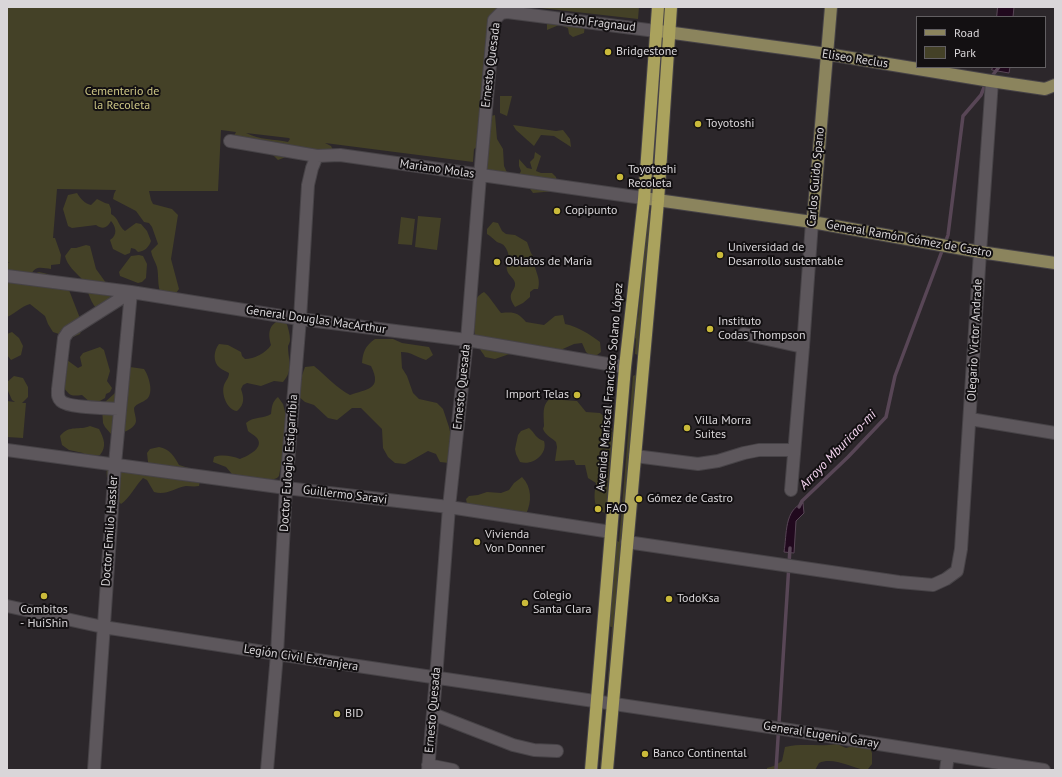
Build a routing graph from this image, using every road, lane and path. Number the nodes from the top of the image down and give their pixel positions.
1 (658, 7) edge
2 (672, 7) edge
3 (830, 7) edge
4 (507, 12) joint
5 (663, 31) junction
6 (827, 54) junction
7 (991, 81) junction
8 (1052, 88) edge
9 (230, 141) dead end
10 (317, 156) junction
11 (480, 176) junction
12 (651, 200) junction
13 (812, 222) junction
14 (980, 252) junction
15 (1055, 263) edge
16 (7, 276) edge
17 (131, 292) junction
18 (300, 319) junction
19 (744, 334) dead end
20 (467, 340) junction
21 (803, 347) junction
22 (625, 367) junction
23 (120, 408) junction
24 (970, 419) junction
25 (1055, 433) edge
26 (7, 450) edge
27 (794, 450) junction
28 (635, 456) junction
29 (115, 464) junction
30 (286, 488) junction
31 (791, 490) dead end
32 (449, 508) junction
33 (611, 532) junction
34 (627, 542) junction
35 (7, 606) edge
36 (103, 626) junction
37 (277, 654) junction
38 (436, 678) junction
39 (597, 702) junction
40 (612, 704) junction
41 (433, 714) junction
42 (557, 751) dead end
43 (948, 755) junction
44 (428, 767) edge
45 (94, 770) edge
46 (267, 770) edge
47 (453, 770) edge
48 (592, 770) edge
49 (607, 770) edge
50 (946, 770) edge
51 (1044, 770) edge

1 - 5 highway, Avenida Mariscal Francisco Solano López
2 - 5 highway, Avenida Mariscal Francisco Solano López
3 - 6 main road, Carlos Guido Spano
4 - 5 street, León Fragnaud
4 - 11 street, Ernesto Quesada
5 - 6 main road, Eliseo Reclus
5 - 12 highway, Avenida Mariscal Francisco Solano López
6 - 7 main road, Eliseo Reclus
6 - 13 main road, Carlos Guido Spano
7 - 8 main road, Eliseo Reclus
7 - 14 street, Olegario Victor Andrade
9 - 10 street, Mariano Molas
10 - 11 street, Mariano Molas
10 - 18 street, Doctor Eulogio Estigarribia
11 - 12 street, Mariano Molas
11 - 20 street, Ernesto Quesada
12 - 13 main road, General Ramón Gómez de Castro
12 - 22 highway, Avenida Mariscal Francisco Solano López
12 - 28 highway, Avenida Mariscal Francisco Solano López
13 - 14 main road, General Ramón Gómez de Castro
13 - 21 street, Carlos Guido Spano
14 - 15 main road, General Ramón Gómez de Castro
14 - 24 street, Olegario Victor Andrade
16 - 17 street, General Douglas MacArthur
17 - 18 street, General Douglas MacArthur
17 - 23 street, Doctor Emilio Hassler
17 - 23 street
18 - 20 street, General Douglas MacArthur
18 - 30 street, Doctor Eulogio Estigarribia
19 - 21 street
20 - 22 street, General Douglas MacArthur
20 - 32 street, Ernesto Quesada
21 - 27 street, Carlos Guido Spano
22 - 33 highway, Avenida Mariscal Francisco Solano López
23 - 29 street, Doctor Emilio Hassler
24 - 25 street
24 - 34 street, Olegario Victor Andrade
26 - 29 street, Guillermo Saravi
27 - 28 street
27 - 31 street, Carlos Guido Spano
28 - 34 highway, Avenida Mariscal Francisco Solano López
29 - 30 street, Guillermo Saravi
29 - 36 street, Doctor Emilio Hassler
30 - 32 street, Guillermo Saravi
30 - 37 street, Doctor Eulogio Estigarribia
32 - 33 street, Guillermo Saravi
32 - 38 street, Ernesto Quesada
33 - 39 highway, Avenida Mariscal Francisco Solano López
34 - 40 highway, Avenida Mariscal Francisco Solano López
35 - 36 street, Legión Civil Extranjera
36 - 37 street, Legión Civil Extranjera
36 - 45 street, Doctor Emilio Hassler
37 - 38 street, Legión Civil Extranjera
37 - 46 street, Doctor Eulogio Estigarribia
38 - 39 street, Legión Civil Extranjera
38 - 41 street, Ernesto Quesada
39 - 40 street, General Eugenio Garay
39 - 48 highway, Avenida Mariscal Francisco Solano López
40 - 43 street, General Eugenio Garay
40 - 49 highway, Avenida Mariscal Francisco Solano López
41 - 42 street
41 - 44 street, Ernesto Quesada
43 - 50 street
43 - 51 street, General Eugenio Garay
44 - 47 street

